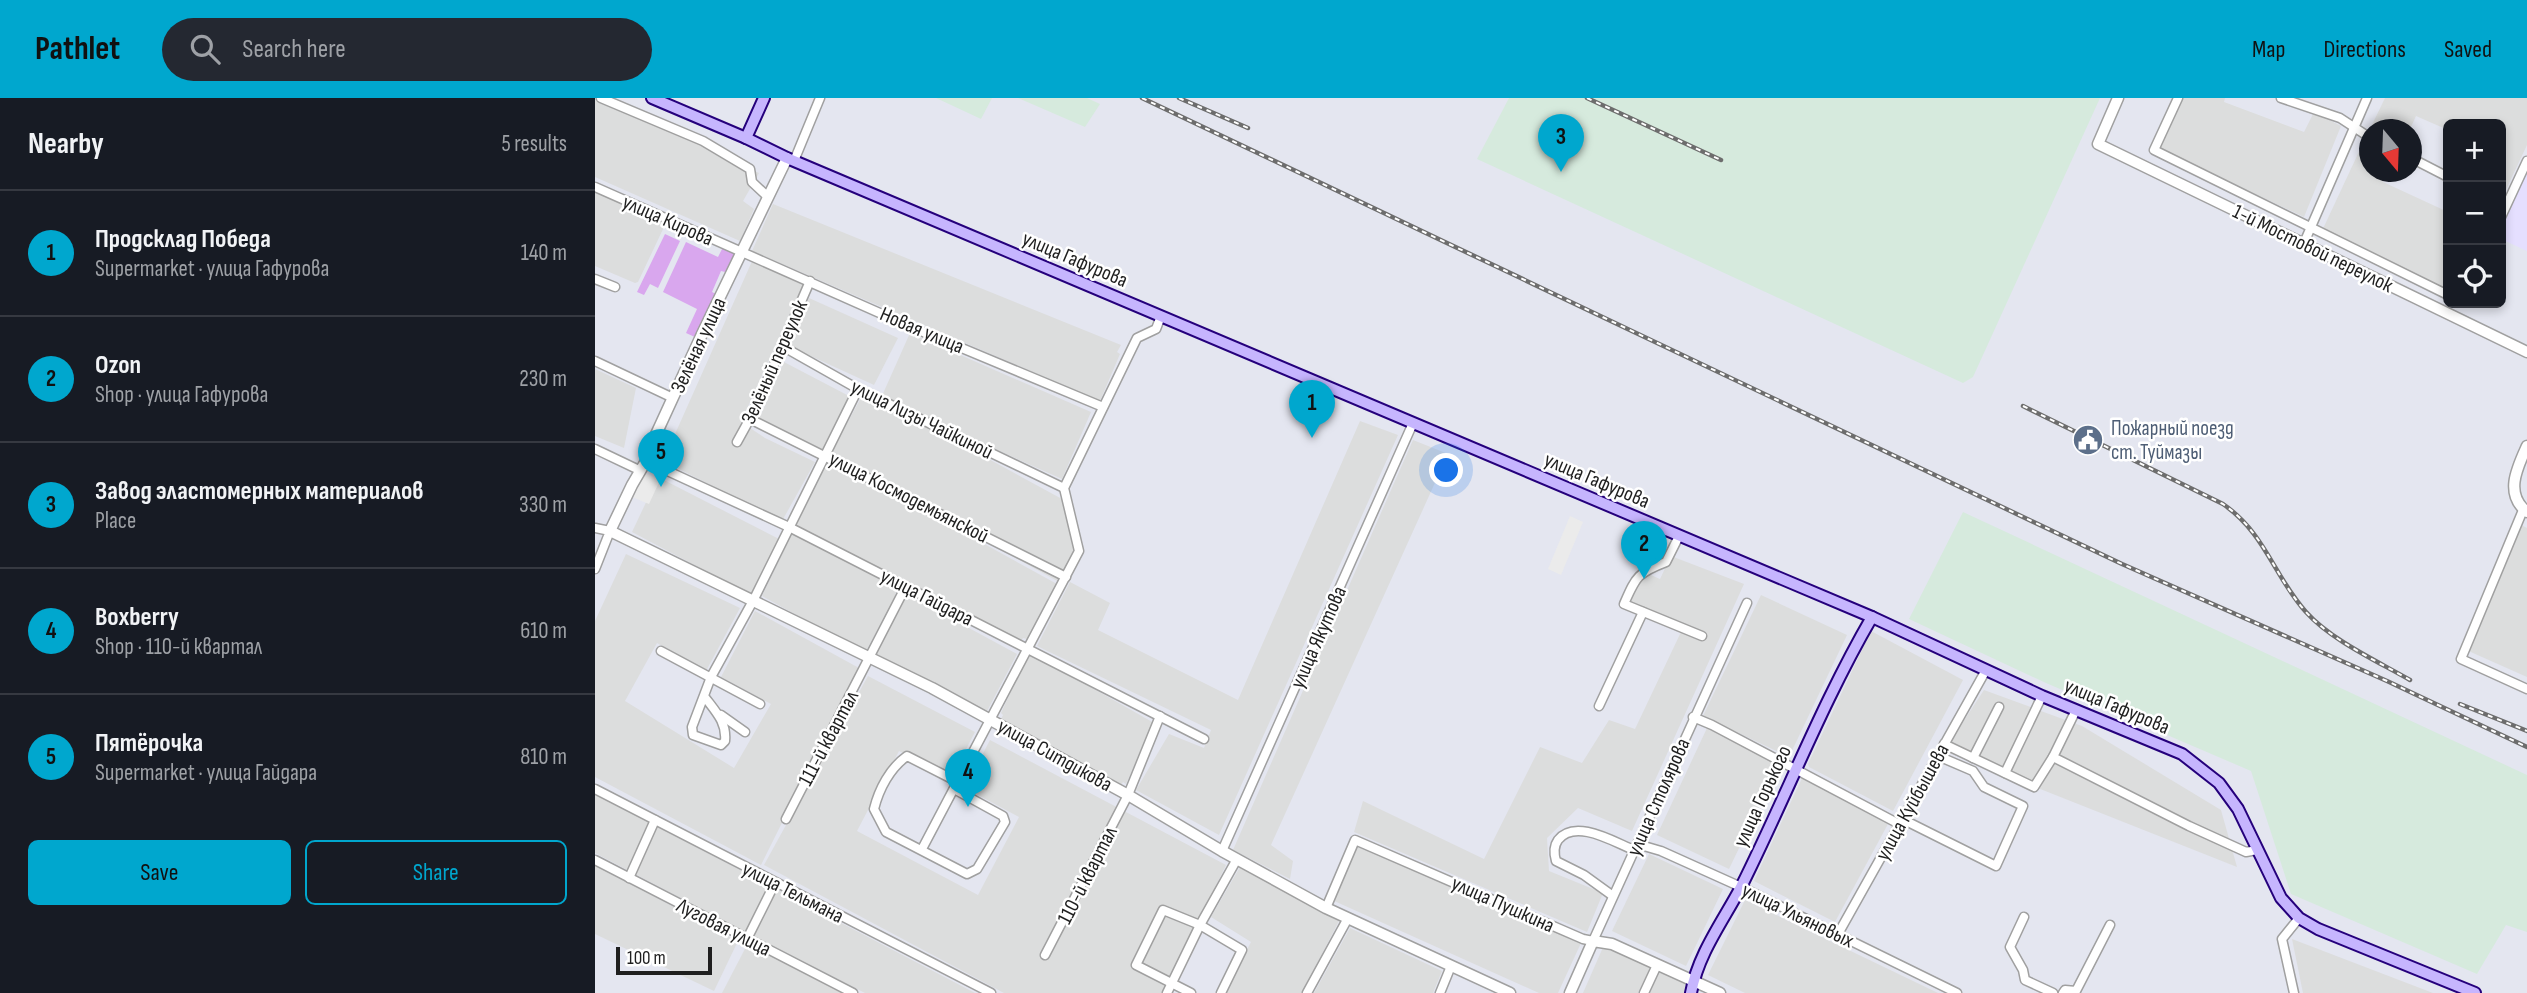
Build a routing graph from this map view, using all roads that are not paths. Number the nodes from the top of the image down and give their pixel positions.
1 (601, 98) edge
2 (652, 98) edge
3 (764, 98) edge
4 (820, 98) edge
5 (2118, 98) edge
6 (2178, 98) edge
7 (2281, 98) edge
8 (2367, 98) edge
9 (2354, 129) junction
10 (2359, 132) edge
11 (746, 138) junction
12 (790, 160) junction
13 (2527, 161) edge
14 (2422, 164) edge
15 (2443, 174) edge
16 (595, 187) edge
17 (767, 196) junction
18 (2506, 199) edge
19 (2311, 227) junction
20 (2304, 243) junction
21 (742, 253) junction
22 (595, 279) edge
23 (810, 281) junction
24 (615, 287) dead end
25 (2443, 293) edge
26 (1161, 316) junction
27 (782, 346) junction
28 (2527, 352) edge
29 (595, 362) edge
30 (858, 389) junction
31 (673, 398) junction
32 (1103, 407) junction
33 (750, 419) junction
34 (1413, 423) junction
35 (737, 443) dead end
36 (2527, 446) edge
37 (595, 449) edge
38 (824, 455) junction
39 (643, 466) junction
40 (1064, 488) junction
41 (2525, 511) edge
42 (789, 527) junction
43 (595, 528) edge
44 (610, 531) junction
45 (1679, 536) junction
46 (595, 569) edge
47 (1066, 578) junction
48 (906, 586) junction
49 (754, 599) junction
50 (1747, 603) dead end
51 (1643, 612) junction
52 (1872, 617) junction
53 (1702, 636) dead end
54 (1030, 649) junction
55 (661, 651) dead end
56 (870, 658) junction
57 (1986, 670) junction
58 (711, 677) junction
59 (2527, 689) edge
60 (703, 696) junction
61 (2042, 696) junction
62 (760, 704) dead end
63 (1598, 706) dead end
64 (1999, 707) dead end
65 (2075, 710) junction
66 (719, 713) junction
67 (1160, 716) junction
68 (1693, 717) junction
69 (992, 720) junction
70 (745, 732) dead end
71 (1205, 739) dead end
72 (1944, 744) junction
73 (1938, 755) junction
74 (2053, 757) junction
75 (1973, 758) junction
76 (1795, 769) junction
77 (2005, 773) junction
78 (956, 786) junction
79 (595, 789) edge
80 (1128, 795) junction
81 (786, 819) dead end
82 (655, 820) junction
83 (1900, 821) junction
84 (1636, 847) junction
85 (922, 849) junction
86 (2257, 850) junction
87 (1222, 851) junction
88 (1237, 859) junction
89 (595, 860) edge
90 (629, 878) junction
91 (775, 883) junction
92 (1741, 887) junction
93 (1613, 896) junction
94 (1326, 908) junction
95 (2024, 917) dead end
96 (1348, 918) junction
97 (2299, 918) junction
98 (1200, 925) junction
99 (2110, 925) dead end
100 (1838, 934) junction
101 (747, 939) junction
102 (1593, 940) junction
103 (1045, 955) dead end
104 (1657, 965) junction
105 (1451, 966) junction
106 (1694, 981) junction
107 (1172, 984) junction
108 (853, 993) edge
109 (991, 993) edge
110 (1167, 993) edge
111 (1191, 993) edge
112 (1221, 993) edge
113 (1307, 993) edge
114 (1440, 993) edge
115 (1510, 993) edge
116 (1570, 993) edge
117 (1644, 993) edge
118 (1692, 993) edge
119 (1720, 993) edge
120 (1957, 993) edge
121 (2053, 993) edge
122 (2063, 993) edge
123 (2294, 993) edge
124 (2475, 993) edge

1 - 17 street
2 - 11 main road, улица Гафурова
3 - 11 main road
4 - 12 street
5 - 20 street, 1-й Мостовой переулок
6 - 19 street
7 - 9 street
8 - 9 street
9 - 10 street
9 - 19 street
11 - 12 main road, улица Гафурова
12 - 17 street, Зелёная улица
12 - 26 main road, улица Гафурова
13 - 18 street
14 - 15 street
16 - 21 street, улица Кирова
17 - 21 street, Зелёная улица
19 - 20 street
19 - 25 street
20 - 28 street, 1-й Мостовой переулок
21 - 23 street, Новая улица
21 - 31 street, Зелёная улица
22 - 24 street
23 - 27 street, Зелёный переулок
23 - 32 street, Новая улица
26 - 32 street
26 - 34 main road, улица Гафурова
27 - 30 street, улица Лизы Чайкиной
27 - 33 street, Зелёный переулок
29 - 31 street
30 - 38 street
30 - 40 street, улица Лизы Чайкиной
31 - 39 street, Зелёная улица
32 - 40 street
33 - 35 street, Зелёный переулок
33 - 38 street, улица Космодемьянской
34 - 45 main road, улица Гафурова
34 - 87 street, улица Якутова
36 - 41 street
37 - 39 street, улица Гайдара
38 - 42 street
38 - 47 street, улица Космодемьянской
39 - 42 street, улица Гайдара
39 - 44 street, Зелёная улица
40 - 47 street
41 - 59 street
42 - 48 street, улица Гайдара
42 - 49 street
43 - 44 street, улица Ситдикова
44 - 46 street
44 - 49 street, улица Ситдикова
45 - 51 street
45 - 52 main road, улица Гафурова
47 - 54 street
48 - 54 street, улица Гайдара
48 - 56 street, 111-й квартал
49 - 56 street, улица Ситдикова
49 - 58 street
50 - 68 street, улица Столярова
51 - 53 street
51 - 63 street
52 - 57 main road, улица Гафурова
52 - 76 main road, улица Горького
54 - 67 street, улица Гайдара
54 - 69 street
55 - 58 street
56 - 69 street, улица Ситдикова
56 - 81 street, 111-й квартал
57 - 61 main road, улица Гафурова
57 - 72 street, улица Куйбышева
58 - 60 street
58 - 62 street
60 - 66 street
60 - 66 street
61 - 65 main road, улица Гафурова
61 - 77 street
64 - 75 street
65 - 74 street
65 - 86 main road, улица Гафурова
66 - 70 street
67 - 71 street, улица Гайдара
67 - 80 street, 110-й квартал
68 - 76 street
68 - 84 street, улица Столярова
69 - 78 street
69 - 80 street, улица Ситдикова
72 - 73 street, улица Куйбышева
72 - 75 street
73 - 83 street, улица Куйбышева
73 - 83 street
74 - 77 street
74 - 86 street
75 - 77 street
76 - 83 street
76 - 92 main road, улица Горького
78 - 85 street
78 - 85 street
78 - 85 street
79 - 82 street, улица Тельмана
80 - 87 street, улица Ситдикова
80 - 103 street, 110-й квартал
82 - 90 street
82 - 91 street, улица Тельмана
83 - 100 street, улица Куйбышева
84 - 92 street, улица Ульяновых
84 - 93 street, улица Столярова
84 - 93 street, улица Ульяновых
86 - 97 main road, улица Гафурова
87 - 88 street, улица Ситдикова
88 - 94 street, улица Ситдикова
88 - 98 street
89 - 90 street, Луговая улица
90 - 101 street, Луговая улица
91 - 101 street
91 - 109 street, улица Тельмана
92 - 100 street, улица Ульяновых
92 - 106 main road, улица Горького
93 - 102 street, улица Столярова
94 - 96 street, улица Ситдикова
94 - 102 street, улица Пушкина
95 - 121 street
96 - 105 street, улица Ситдикова
96 - 113 street
97 - 123 street
97 - 124 main road, улица Гафурова
98 - 107 street
98 - 107 street
98 - 112 street
99 - 122 street
100 - 120 street, улица Ульяновых
101 - 108 street, Луговая улица
102 - 104 street, улица Пушкина
102 - 116 street, улица Столярова
104 - 106 street, улица Пушкина
104 - 117 street
105 - 114 street
105 - 115 street, улица Ситдикова
106 - 118 main road, улица Горького
106 - 119 street, улица Пушкина
107 - 110 street
107 - 111 street

